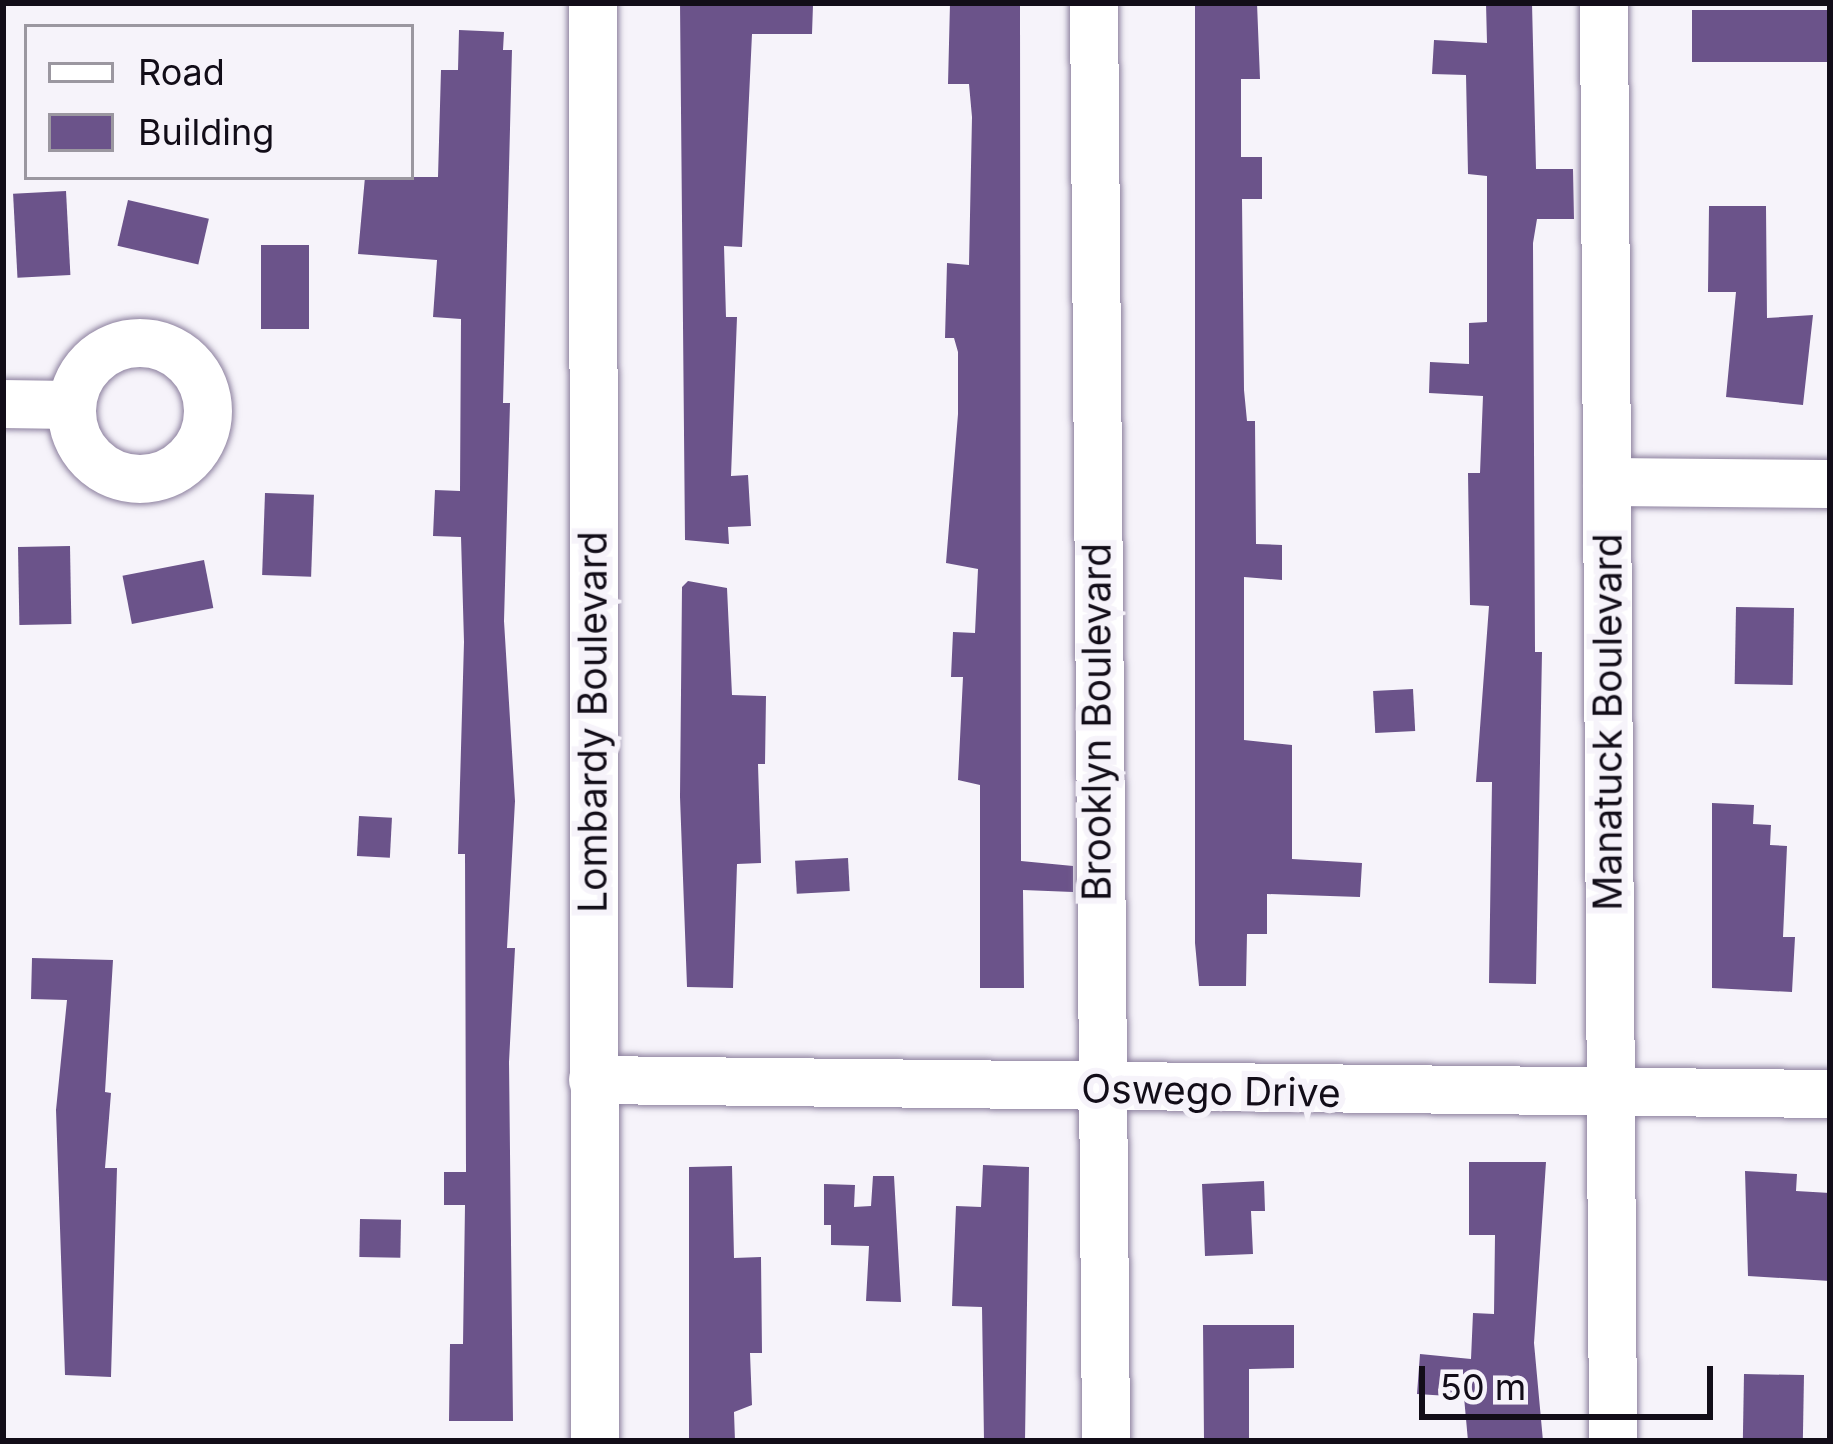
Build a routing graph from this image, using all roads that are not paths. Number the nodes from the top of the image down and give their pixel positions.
1 (593, 3) edge
2 (1094, 3) edge
3 (1604, 3) edge
4 (3, 404) edge
5 (71, 405) dead end
6 (1606, 482) junction
7 (1830, 484) edge
8 (592, 1080) junction
9 (1104, 1090) junction
10 (1610, 1094) junction
11 (1830, 1094) edge
12 (595, 1441) edge
13 (1106, 1441) edge
14 (1613, 1441) edge

1 - 8 street, Lombardy Boulevard
2 - 9 street, Brooklyn Boulevard
3 - 6 street, Manatuck Boulevard
4 - 5 street
6 - 7 street
6 - 10 street, Manatuck Boulevard
8 - 9 street, Oswego Drive
8 - 12 street, Lombardy Boulevard
9 - 10 street, Oswego Drive
9 - 13 street, Brooklyn Boulevard
10 - 11 street, Oswego Drive
10 - 14 street, Manatuck Boulevard

